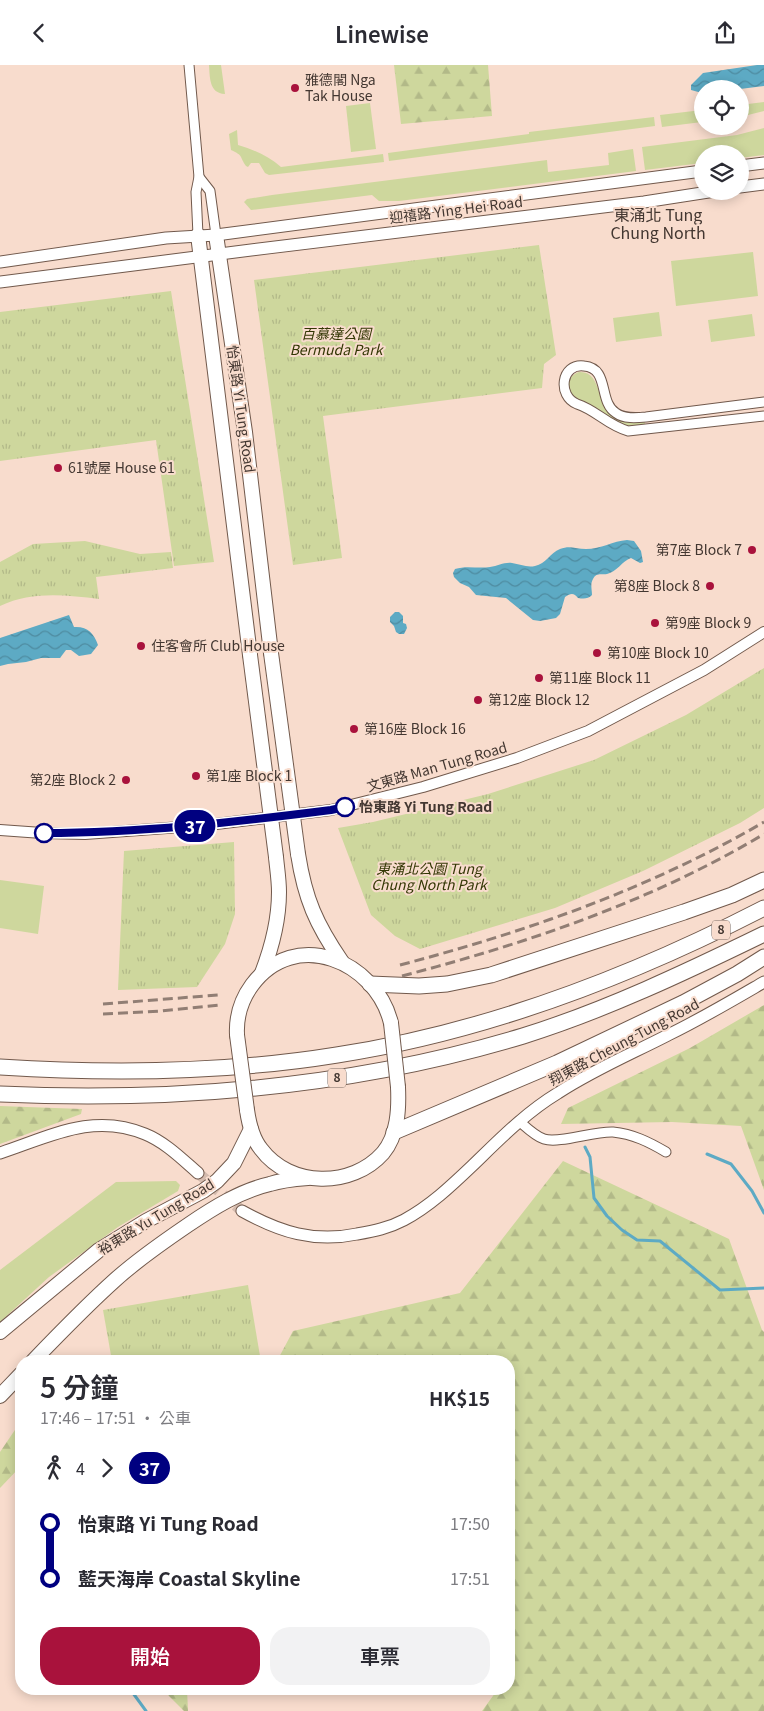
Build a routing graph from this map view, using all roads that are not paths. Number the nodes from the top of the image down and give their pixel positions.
1 (189, 65) edge
2 (764, 163) edge
3 (749, 165) edge
4 (694, 172) edge
5 (200, 177) junction
6 (764, 184) edge
7 (749, 186) edge
8 (694, 194) edge
9 (198, 235) junction
10 (216, 235) junction
11 (218, 254) junction
12 (201, 257) junction
13 (0, 262) edge
14 (0, 282) edge
15 (764, 402) edge
16 (764, 415) edge
17 (764, 632) edge
18 (0, 830) edge
19 (764, 880) edge
20 (764, 908) edge
21 (764, 934) edge
22 (764, 957) edge
23 (342, 962) junction
24 (262, 973) junction
25 (764, 982) edge
26 (370, 984) junction
27 (0, 1067) edge
28 (0, 1094) edge
29 (519, 1121) junction
30 (251, 1129) junction
31 (394, 1132) junction
32 (666, 1152) dead end
33 (0, 1153) edge
34 (198, 1173) tunnel mouth
35 (308, 1178) junction
36 (242, 1211) tunnel mouth
37 (0, 1332) edge
38 (39, 1355) edge
39 (15, 1380) edge
40 (0, 1396) edge

1 - 5 street, 怡東路 Yi Tung Road
2 - 3 main road
4 - 10 main road, 迎禧路 Ying Hei Road
5 - 9 street, 怡東路 Yi Tung Road
5 - 10 street, 怡東路 Yi Tung Road
6 - 7 main road
8 - 11 main road, 迎禧路 Ying Hei Road
9 - 10 main road, 迎禧路 Ying Hei Road
9 - 12 main road, 怡東路 Yi Tung Road
9 - 13 main road, 迎禧路 Ying Hei Road
10 - 11 main road, 怡東路 Yi Tung Road
11 - 12 main road, 迎禧路 Ying Hei Road
11 - 23 main road, 怡東路 Yi Tung Road, bridge
12 - 14 main road, 迎禧路 Ying Hei Road
12 - 24 main road, 怡東路 Yi Tung Road, bridge
15 - 16 street
17 - 18 street, 文東路 Man Tung Road
19 - 26 highway
20 - 27 highway, 8
21 - 28 highway, 8
22 - 31 highway
23 - 24 main road
23 - 26 main road
24 - 30 main road, bridge
25 - 29 main road, 翔東路 Cheung Tung Road
26 - 31 main road, bridge
29 - 32 street
29 - 36 main road, 翔東路 Cheung Tung Road
30 - 35 main road
30 - 37 main road, 裕東路 Yu Tung Road
31 - 35 main road
33 - 34 main road
35 - 38 main road, 裕東路 Yu Tung Road
39 - 40 main road

